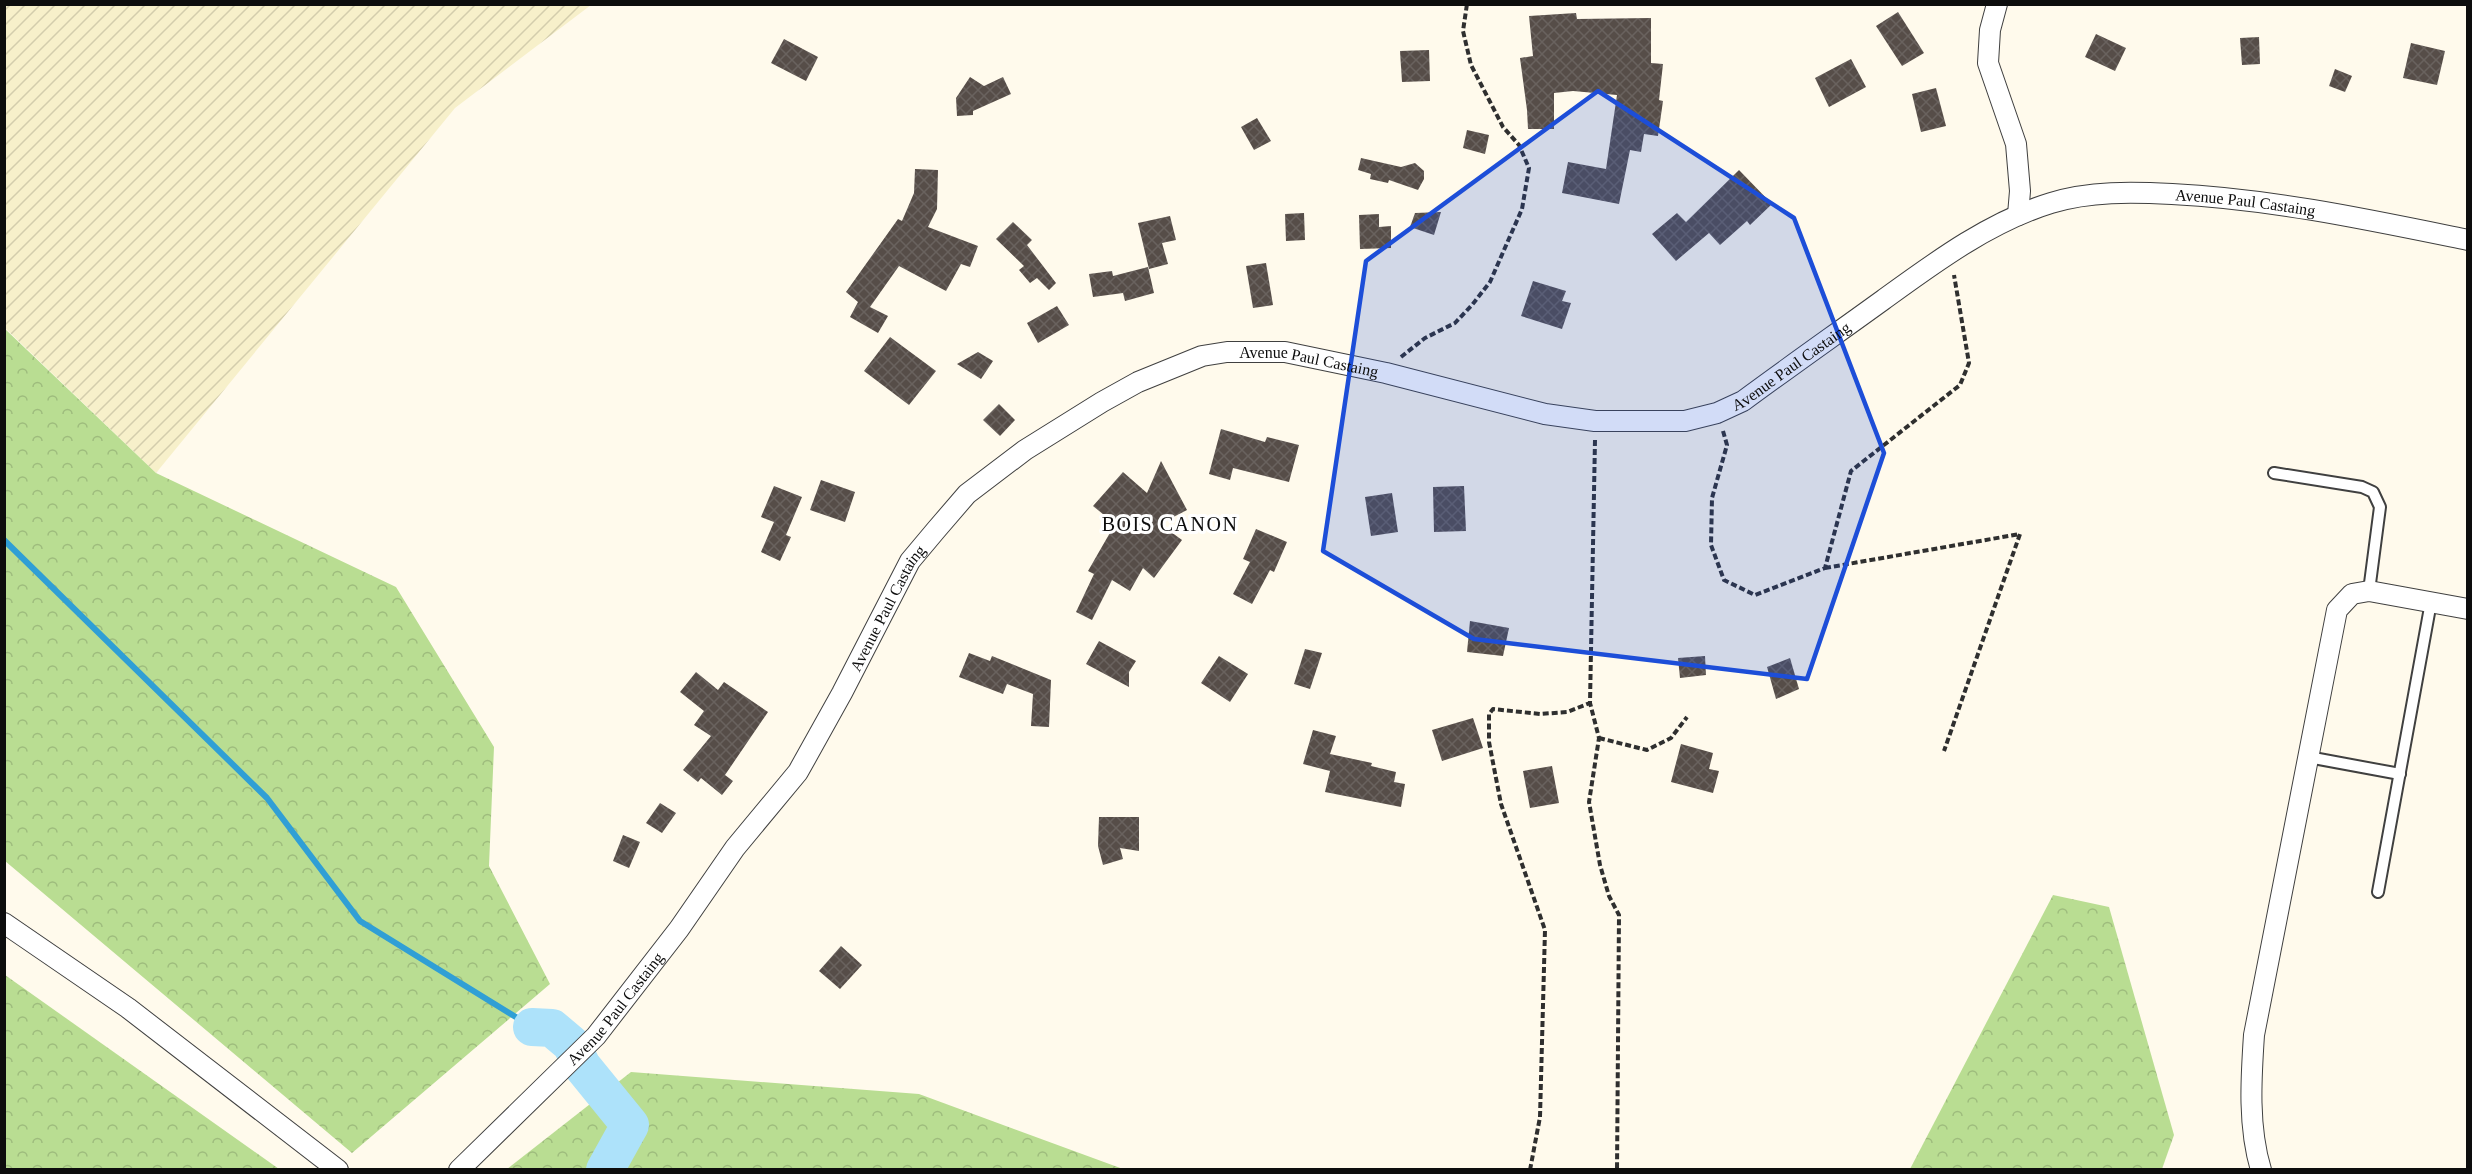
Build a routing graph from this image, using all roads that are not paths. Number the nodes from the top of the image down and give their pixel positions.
1 (1997, 4) edge
2 (2018, 215) junction
3 (2468, 240) edge
4 (2274, 473) dead end
5 (2369, 591) junction
6 (2431, 602) junction
7 (2468, 609) edge
8 (2308, 757) junction
9 (2400, 774) junction
10 (2378, 892) dead end
11 (4, 923) edge
12 (338, 1170) edge
13 (459, 1170) edge
14 (2261, 1170) edge

1 - 2 street
2 - 3 street, Avenue Paul Castaing
2 - 13 street, Avenue Paul Castaing
4 - 5 lane
5 - 6 street
5 - 8 street
6 - 7 street
6 - 9 lane
8 - 9 lane
8 - 14 street
9 - 10 lane
11 - 12 street

